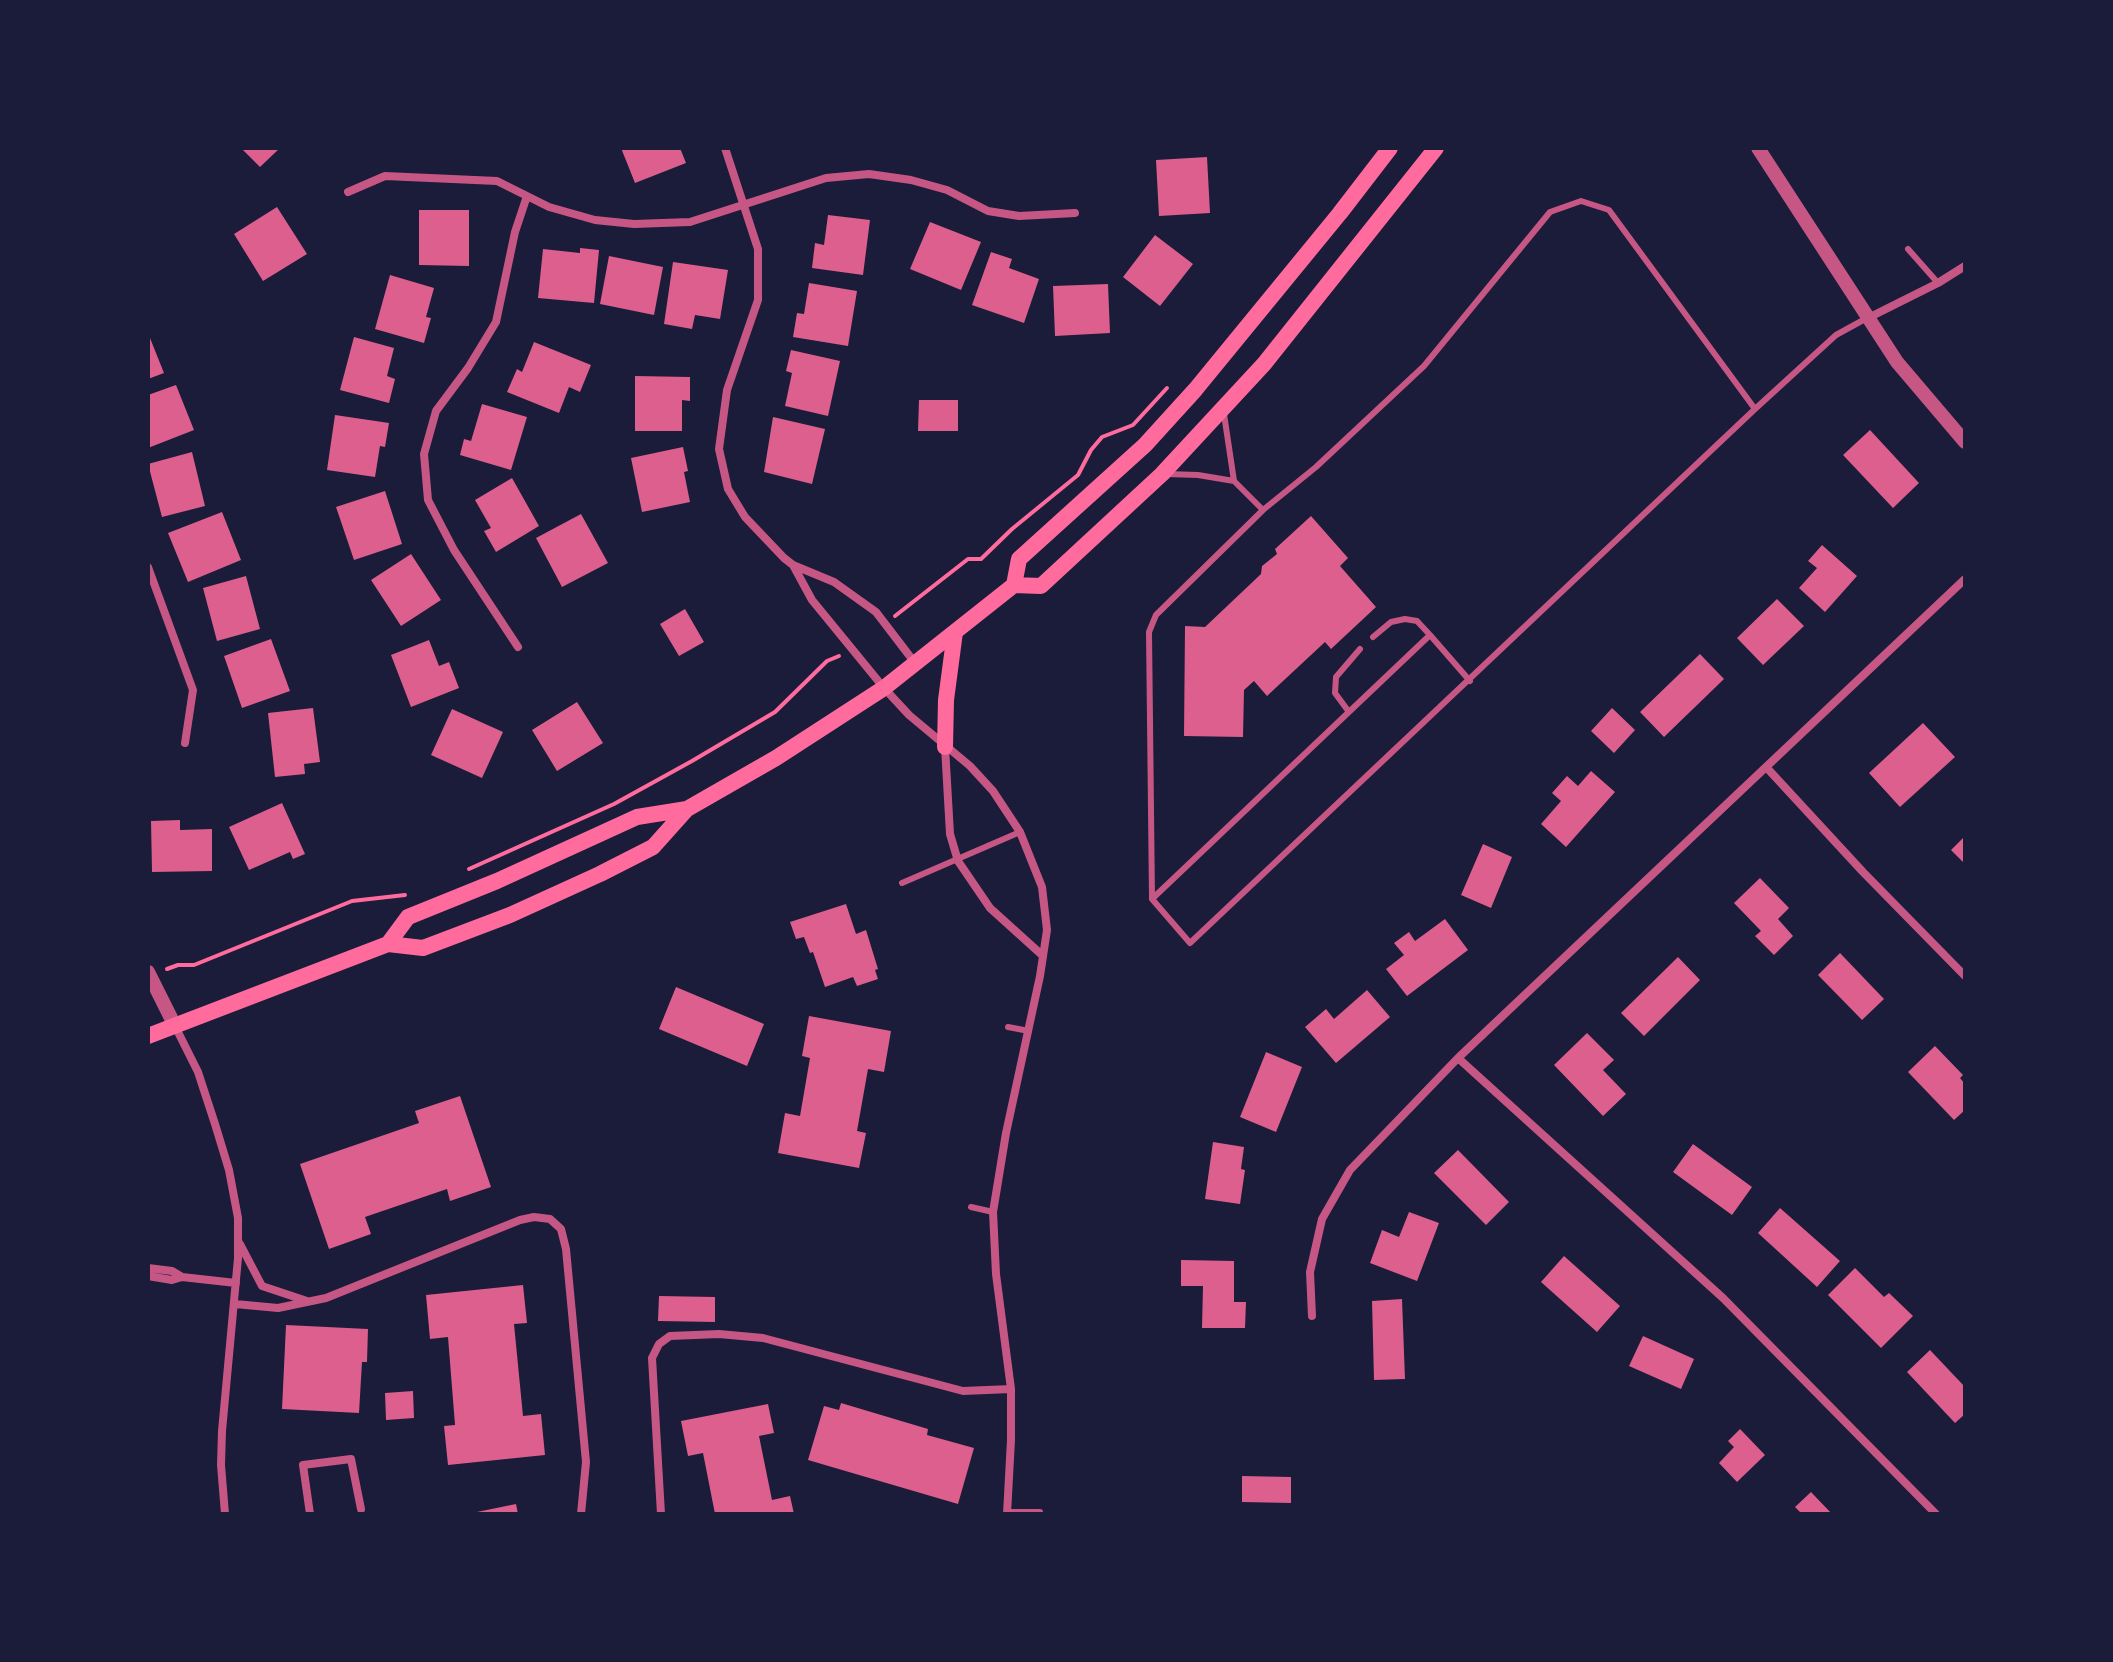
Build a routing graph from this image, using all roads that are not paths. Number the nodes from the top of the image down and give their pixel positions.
1 (725, 148) edge
2 (1390, 148) edge
3 (1436, 148) edge
4 (1758, 148) edge
5 (348, 192) dead end
6 (527, 196) junction
7 (744, 204) junction
8 (1075, 213) dead end
9 (1908, 249) dead end
10 (1965, 266) edge
11 (1938, 283) junction
12 (1868, 318) junction
13 (1755, 409) junction
14 (1223, 410) junction
15 (1965, 442) edge
16 (1162, 474) junction
17 (1234, 481) junction
18 (1263, 510) junction
19 (793, 565) junction
20 (149, 573) edge
21 (1965, 579) edge
22 (1014, 585) junction
23 (955, 632) junction
24 (1430, 635) junction
25 (1373, 637) dead end
26 (518, 647) dead end
27 (1360, 649) dead end
28 (916, 663) junction
29 (1470, 681) junction
30 (884, 688) junction
31 (1349, 712) junction
32 (185, 743) dead end
33 (945, 747) junction
34 (1767, 768) junction
35 (687, 809) junction
36 (1020, 832) junction
37 (958, 861) junction
38 (902, 883) dead end
39 (1152, 899) junction
40 (388, 944) junction
41 (1042, 955) junction
42 (149, 974) edge
43 (1965, 976) edge
44 (175, 1026) junction
45 (1008, 1027) dead end
46 (1029, 1031) junction
47 (148, 1036) edge
48 (1458, 1058) junction
49 (971, 1207) dead end
50 (993, 1212) junction
51 (238, 1240) junction
52 (148, 1268) edge
53 (148, 1276) edge
54 (182, 1277) junction
55 (236, 1283) junction
56 (307, 1301) junction
57 (235, 1304) junction
58 (1312, 1316) dead end
59 (1011, 1389) junction
60 (361, 1509) dead end
61 (1040, 1512) edge
62 (1007, 1513) edge
63 (225, 1514) edge
64 (310, 1514) edge
65 (581, 1514) edge
66 (661, 1514) edge
67 (1936, 1514) edge

1 - 7 street
2 - 22 main road
3 - 14 main road
4 - 12 street
5 - 6 street
6 - 7 street
6 - 26 street
7 - 8 street
7 - 19 street
9 - 11 lane
10 - 11 street
11 - 12 street
12 - 13 lane
12 - 15 street
13 - 18 lane
13 - 29 lane
14 - 16 main road
14 - 17 lane
16 - 17 lane
16 - 22 main road
17 - 18 lane
18 - 39 lane
19 - 28 street
19 - 30 street
20 - 32 street
21 - 34 street
22 - 23 main road
23 - 28 main road
23 - 33 main road
24 - 25 lane
24 - 29 lane
24 - 31 lane
27 - 31 lane
28 - 30 main road
29 - 39 lane
30 - 33 street
30 - 35 main road
31 - 39 lane
33 - 36 street
33 - 37 street
34 - 43 street
34 - 48 street
35 - 40 main road
35 - 40 main road
36 - 37 lane
36 - 41 street
37 - 38 lane
37 - 41 street
40 - 44 main road
41 - 46 street
42 - 44 street
44 - 47 main road
44 - 51 street
45 - 46 lane
46 - 50 street
48 - 58 street
48 - 67 street
49 - 50 lane
50 - 59 street
51 - 55 street
51 - 56 street
52 - 54 street
53 - 54 street
54 - 55 street
55 - 57 street
56 - 57 street
56 - 65 street
57 - 63 street
59 - 62 street
59 - 66 street
60 - 64 street
61 - 62 lane

